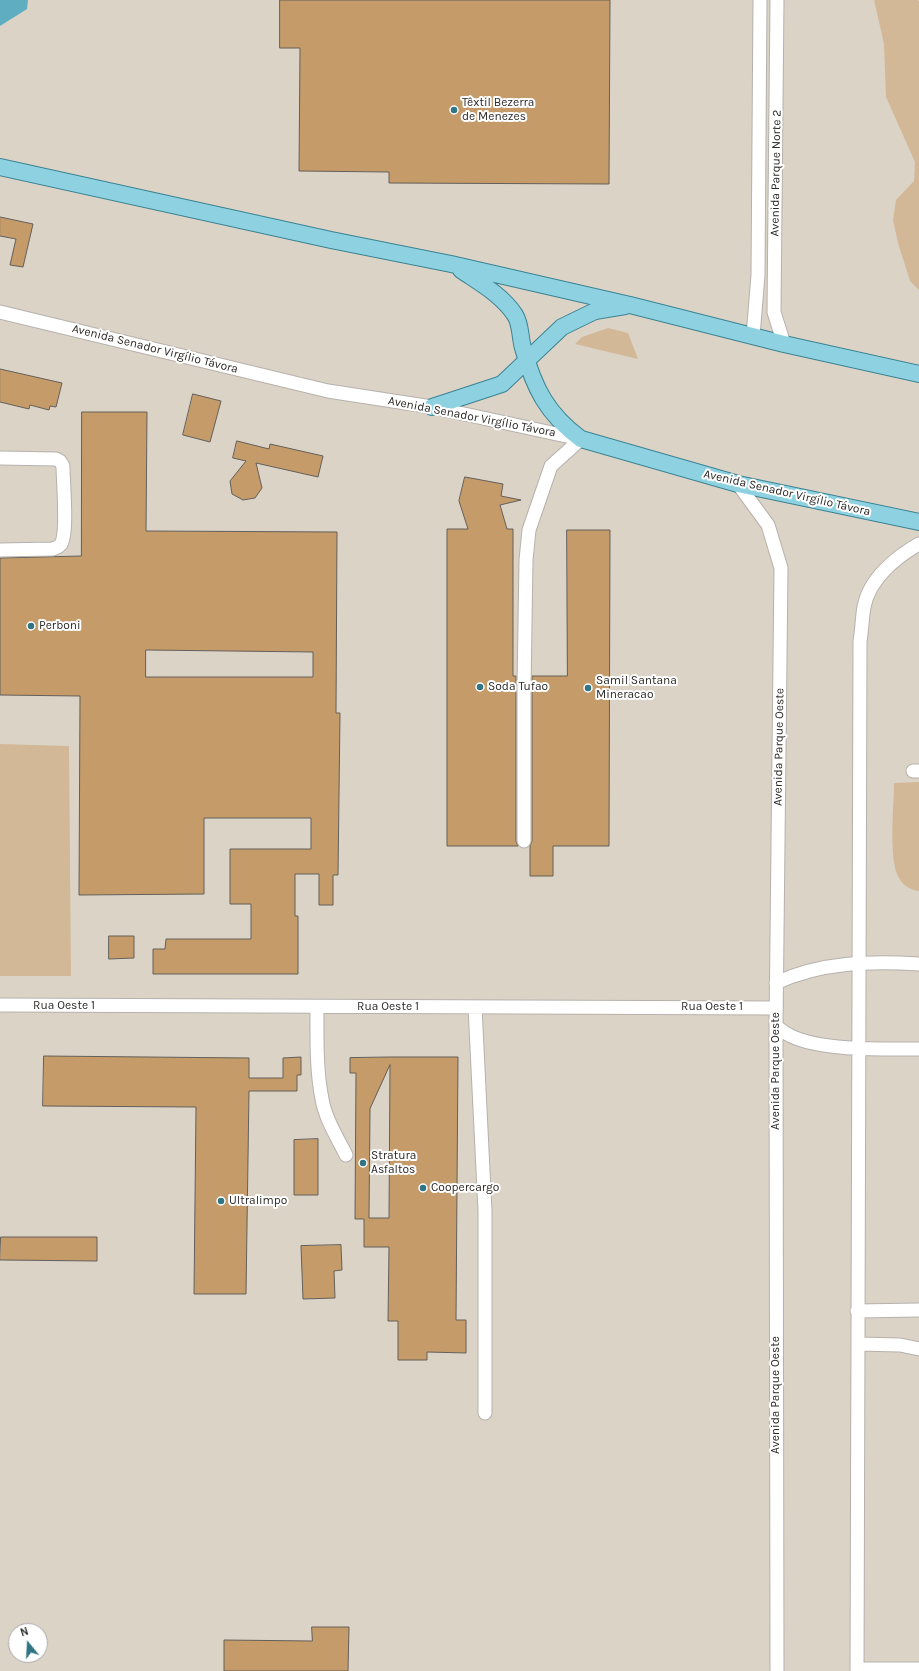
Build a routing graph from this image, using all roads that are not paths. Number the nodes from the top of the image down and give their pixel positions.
1 (760, 0) edge
2 (777, 0) edge
3 (0, 167) edge
4 (451, 264) junction
5 (630, 304) junction
6 (0, 312) edge
7 (753, 336) junction
8 (784, 344) junction
9 (527, 362) junction
10 (919, 374) edge
11 (432, 407) junction
12 (581, 439) junction
13 (0, 458) edge
14 (738, 484) junction
15 (919, 522) edge
16 (919, 544) edge
17 (0, 550) edge
18 (524, 841) dead end
19 (858, 964) junction
20 (919, 964) edge
21 (776, 984) junction
22 (0, 1005) edge
23 (317, 1007) junction
24 (475, 1007) junction
25 (776, 1008) junction
26 (776, 1026) junction
27 (859, 1047) junction
28 (919, 1049) edge
29 (346, 1155) dead end
30 (919, 1310) edge
31 (857, 1311) junction
32 (858, 1344) junction
33 (919, 1349) edge
34 (485, 1414) dead end
35 (919, 1669) edge
36 (857, 1670) edge
37 (777, 1671) edge

1 - 7 street, Avenida Parque Norte 2
2 - 8 street, Avenida Parque Norte 2
3 - 4 main road
4 - 5 main road
4 - 9 main road
5 - 7 main road
5 - 9 main road
6 - 11 street, Avenida Senador Virgílio Távora
7 - 8 main road
8 - 10 main road
9 - 11 main road
9 - 12 main road
11 - 12 street, Avenida Senador Virgílio Távora
12 - 14 main road, Avenida Senador Virgílio Távora
12 - 18 street
13 - 17 street
14 - 15 main road, Avenida Senador Virgílio Távora
14 - 21 street, Avenida Parque Oeste
16 - 19 street
19 - 20 street
19 - 21 street
19 - 27 street
21 - 25 street, Avenida Parque Oeste
22 - 23 street, Rua Oeste 1
23 - 24 street, Rua Oeste 1
23 - 29 street
24 - 25 street, Rua Oeste 1
24 - 34 street
25 - 26 street, Avenida Parque Oeste
26 - 27 street
26 - 37 street, Avenida Parque Oeste
27 - 28 street
27 - 31 street
30 - 31 street
31 - 32 street
32 - 33 street
32 - 36 street
35 - 36 street

